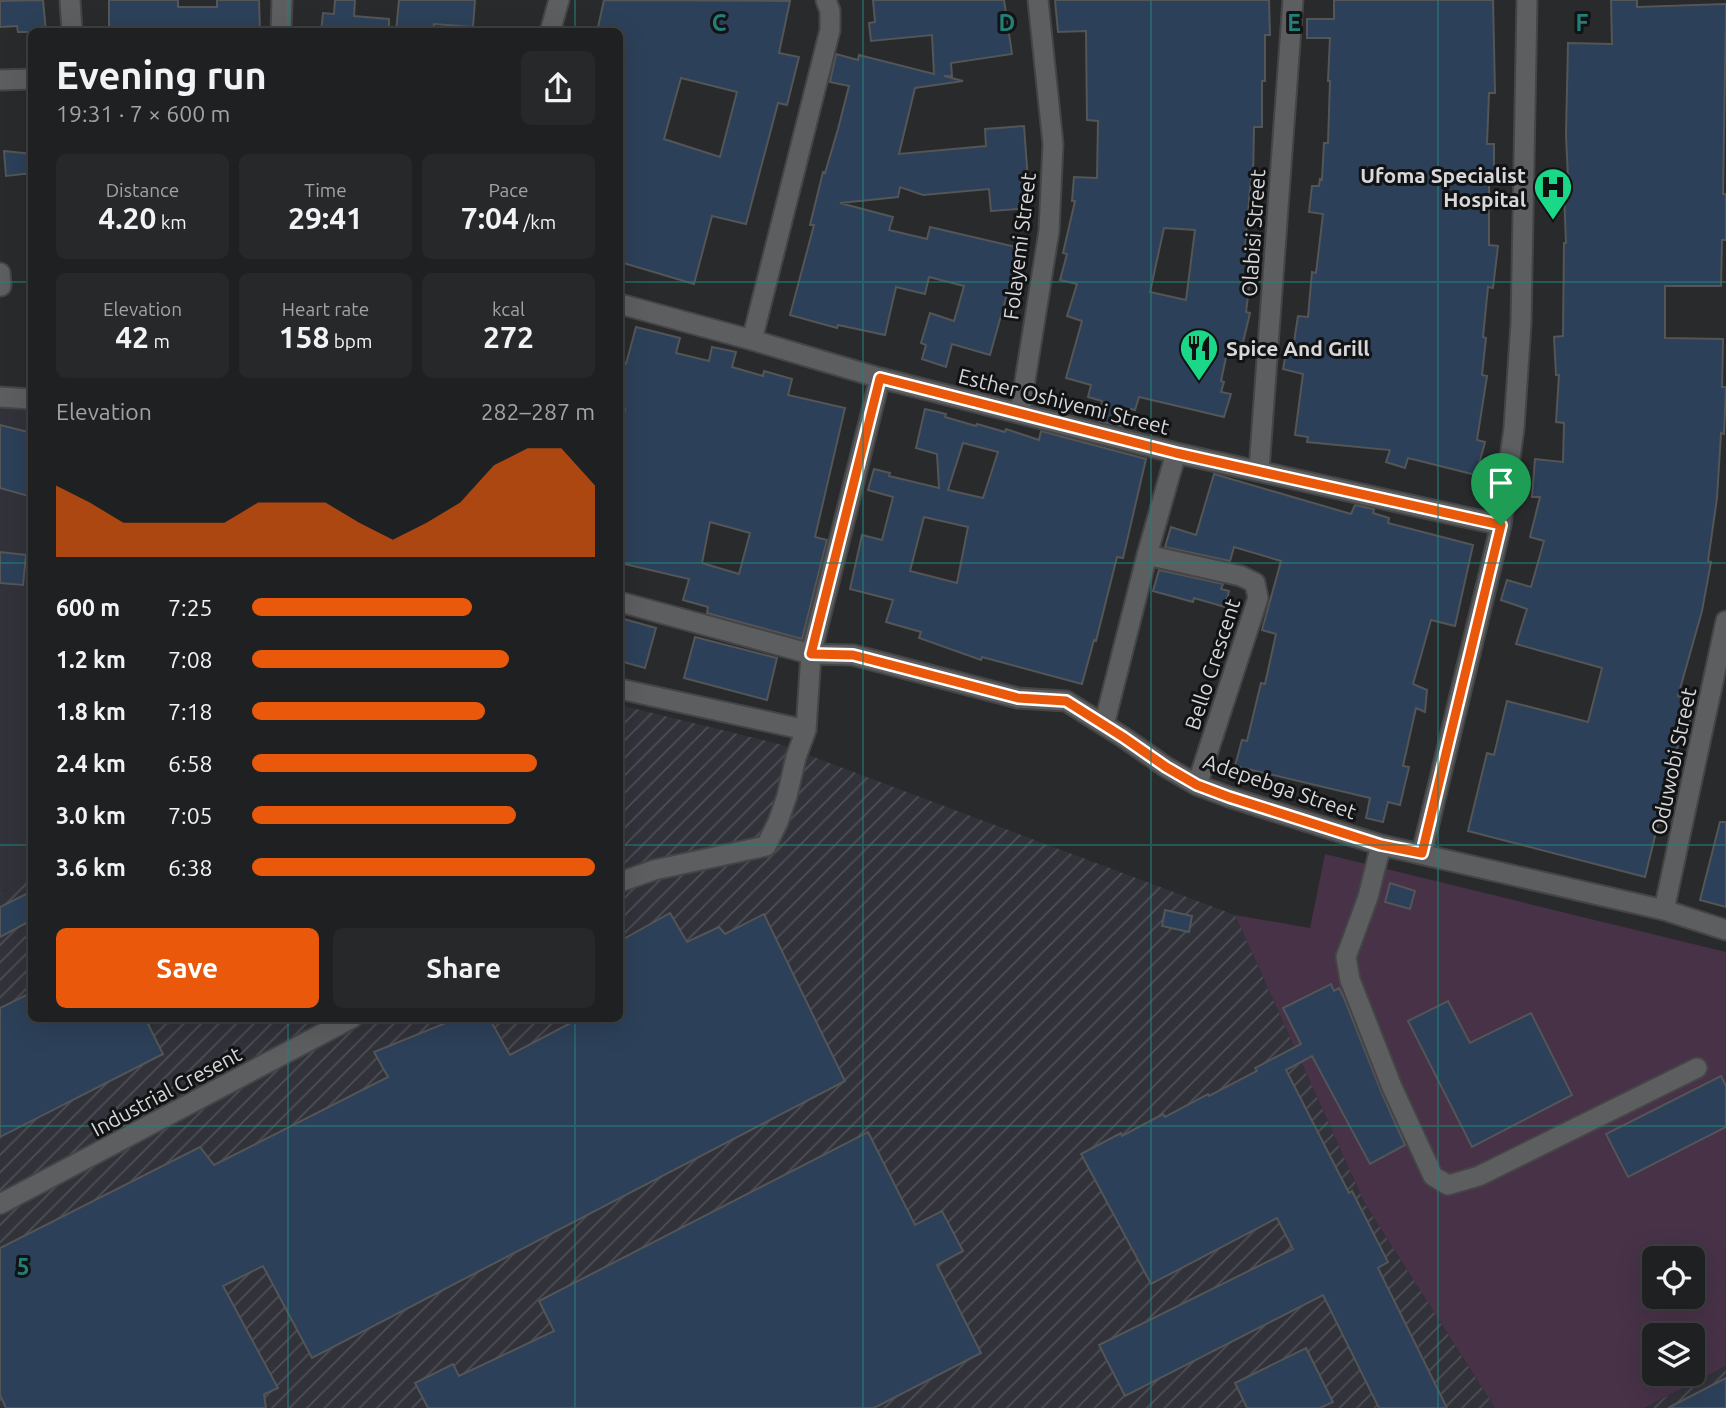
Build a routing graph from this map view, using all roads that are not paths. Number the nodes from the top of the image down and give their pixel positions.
1 (70, 0) edge
2 (282, 0) edge
3 (559, 0) edge
4 (825, 0) edge
5 (1038, 0) edge
6 (1293, 0) edge
7 (1527, 0) edge
8 (72, 28) edge
9 (281, 28) edge
10 (552, 28) edge
11 (28, 79) edge
12 (0, 80) edge
13 (623, 305) edge
14 (752, 340) junction
15 (880, 378) junction
16 (0, 397) edge
17 (28, 399) edge
18 (1020, 412) junction
19 (1176, 453) junction
20 (1259, 470) junction
21 (1501, 525) junction
22 (1147, 555) junction
23 (623, 603) edge
24 (1726, 621) edge
25 (811, 663) junction
26 (623, 690) edge
27 (1104, 724) junction
28 (806, 730) junction
29 (1197, 785) junction
30 (1381, 845) junction
31 (1422, 853) junction
32 (623, 881) edge
33 (1664, 910) junction
34 (1726, 930) edge
35 (344, 1022) edge
36 (1697, 1068) dead end
37 (0, 1204) edge

1 - 8 street
2 - 9 street
3 - 10 street
4 - 14 street
5 - 18 street, Folayemi Street
6 - 20 street, Olabisi Street
7 - 21 street
11 - 12 street
13 - 14 street, Esther Oshiyemi Street
14 - 15 street, Esther Oshiyemi Street
15 - 18 street, Esther Oshiyemi Street
15 - 25 street
16 - 17 street
18 - 19 street, Esther Oshiyemi Street
19 - 20 street, Esther Oshiyemi Street
19 - 22 street
20 - 21 street, Esther Oshiyemi Street
21 - 31 street
22 - 27 street
22 - 29 street, Bello Crescent
23 - 25 street, Adepebga Street
24 - 33 street, Oduwobi Street
25 - 27 street, Adepebga Street
25 - 28 street
26 - 28 street
27 - 29 street, Adepebga Street
28 - 32 street
29 - 30 street, Adepebga Street
30 - 31 street, Adepebga Street
30 - 36 street
31 - 33 street, Adepebga Street
33 - 34 street, Adepebga Street
35 - 37 street, Industrial Cresent

